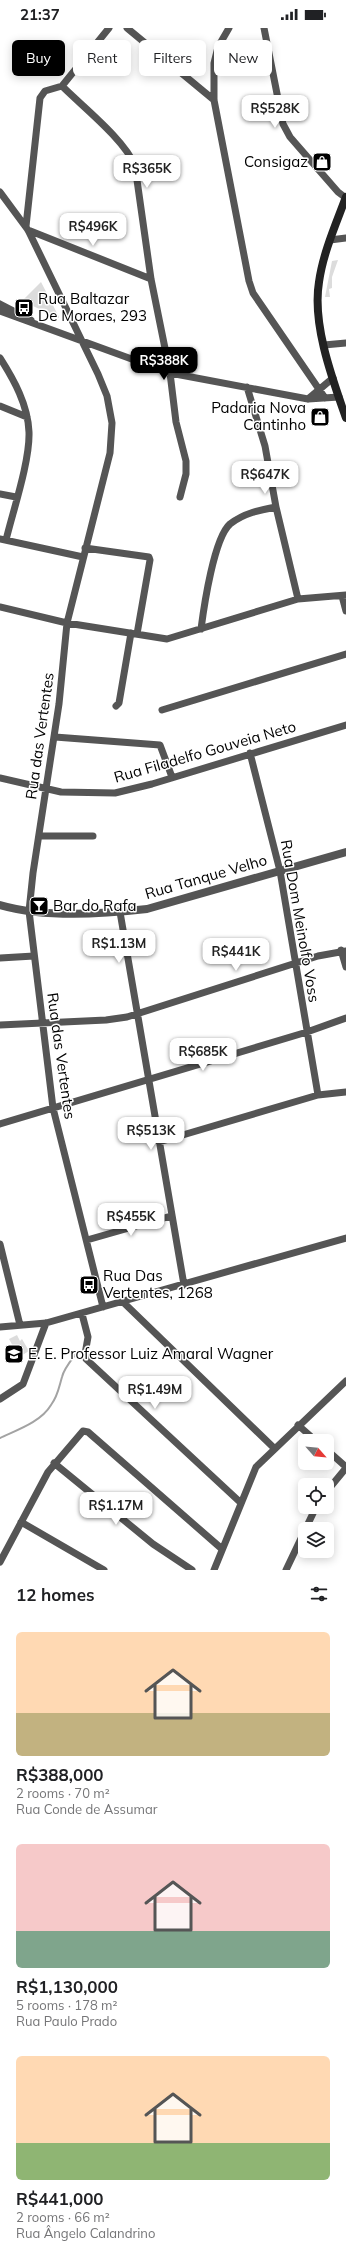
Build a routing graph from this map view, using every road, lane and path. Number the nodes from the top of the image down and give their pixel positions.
1 (109, 28) edge
2 (127, 28) edge
3 (229, 28) edge
4 (264, 28) edge
5 (62, 86) junction
6 (214, 100) junction
7 (0, 192) edge
8 (346, 198) edge
9 (27, 228) junction
10 (346, 238) edge
11 (330, 240) junction
12 (151, 279) junction
13 (0, 304) edge
14 (0, 311) edge
15 (33, 322) junction
16 (82, 342) junction
17 (346, 343) edge
18 (324, 345) junction
19 (0, 358) edge
20 (170, 373) junction
21 (333, 378) junction
22 (247, 388) junction
23 (320, 390) junction
24 (339, 397) junction
25 (325, 398) junction
26 (308, 399) junction
27 (0, 406) edge
28 (27, 417) junction
29 (346, 418) edge
30 (0, 494) edge
31 (16, 497) junction
32 (180, 497) dead end
33 (276, 507) junction
34 (3, 540) edge
35 (85, 548) junction
36 (83, 557) junction
37 (344, 596) edge
38 (298, 599) junction
39 (0, 607) edge
40 (346, 611) edge
41 (67, 623) junction
42 (201, 629) junction
43 (134, 634) junction
44 (346, 654) edge
45 (116, 706) dead end
46 (162, 710) dead end
47 (346, 725) edge
48 (55, 736) junction
49 (250, 753) junction
50 (172, 777) junction
51 (0, 778) edge
52 (46, 790) junction
53 (39, 836) junction
54 (94, 836) dead end
55 (346, 852) edge
56 (280, 871) junction
57 (0, 905) edge
58 (29, 911) junction
59 (120, 912) junction
60 (343, 950) edge
61 (34, 956) junction
62 (0, 958) edge
63 (295, 964) junction
64 (346, 967) edge
65 (137, 1013) junction
66 (346, 1018) edge
67 (42, 1024) junction
68 (0, 1025) edge
69 (307, 1032) junction
70 (147, 1078) junction
71 (346, 1092) edge
72 (318, 1095) junction
73 (53, 1108) junction
74 (0, 1124) edge
75 (159, 1142) junction
76 (171, 1216) junction
77 (346, 1238) edge
78 (87, 1240) junction
79 (0, 1244) edge
80 (184, 1285) junction
81 (123, 1302) junction
82 (103, 1307) junction
83 (82, 1314) junction
84 (46, 1323) junction
85 (20, 1325) junction
86 (0, 1326) edge
87 (346, 1381) edge
88 (0, 1399) edge
89 (298, 1425) junction
90 (308, 1434) edge
91 (274, 1448) junction
92 (334, 1457) edge
93 (54, 1463) junction
94 (346, 1468) edge
95 (334, 1483) edge
96 (241, 1503) junction
97 (313, 1514) edge
98 (21, 1522) junction
99 (222, 1549) junction
100 (0, 1562) edge
101 (104, 1570) edge
102 (192, 1570) edge
103 (214, 1570) edge
104 (286, 1570) edge

1 - 5 street
2 - 6 street
3 - 6 street
4 - 8 street
5 - 9 street
5 - 12 street
6 - 23 street
7 - 9 street, Rua das Vertentes
8 - 11 main road
9 - 12 street
9 - 16 street, Rua das Vertentes
10 - 11 street
11 - 18 main road
12 - 20 street
13 - 15 street
14 - 15 street
15 - 16 street
16 - 20 street
16 - 35 street, Rua das Vertentes
17 - 18 street
18 - 21 main road
19 - 28 street
20 - 22 street
20 - 32 street
21 - 23 street
21 - 24 main road
22 - 26 street
22 - 33 street
23 - 25 street
23 - 26 street
24 - 25 street
24 - 29 main road
25 - 26 street
27 - 28 street
28 - 31 street
30 - 31 street
31 - 34 street
33 - 38 street
33 - 42 street
34 - 36 street
35 - 36 street, Rua das Vertentes
35 - 43 street
36 - 41 street, Rua das Vertentes
37 - 38 street
37 - 40 street
38 - 42 street
39 - 41 street
41 - 43 street
41 - 48 street, Rua das Vertentes
42 - 43 street
43 - 45 street
44 - 46 street
47 - 49 street, Rua Filadelfo Gouveia Neto
48 - 50 street
48 - 52 street, Rua das Vertentes
49 - 50 street, Rua Filadelfo Gouveia Neto
49 - 56 street, Rua Dom Meinolfo Voss
50 - 52 street, Rua Filadelfo Gouveia Neto
51 - 52 street, Rua Filadelfo Gouveia Neto
52 - 53 street, Rua das Vertentes
53 - 54 street
53 - 58 street, Rua das Vertentes
55 - 56 street, Rua Tanque Velho
56 - 59 street, Rua Tanque Velho
56 - 63 street, Rua Dom Meinolfo Voss
57 - 58 street, Rua Tanque Velho
58 - 59 street, Rua Tanque Velho
58 - 61 street, Rua das Vertentes
59 - 65 street
60 - 63 street
60 - 64 street
61 - 62 street
61 - 67 street, Rua das Vertentes
63 - 65 street
63 - 69 street, Rua Dom Meinolfo Voss
65 - 67 street
65 - 70 street
66 - 69 street
67 - 68 street
67 - 73 street, Rua das Vertentes
69 - 70 street
69 - 72 street, Rua Dom Meinolfo Voss
70 - 73 street
70 - 75 street
71 - 72 street
72 - 75 street
73 - 74 street
73 - 78 street, Rua das Vertentes
75 - 76 street
76 - 78 street
76 - 80 street
77 - 80 street
78 - 82 street, Rua das Vertentes
79 - 85 street
80 - 81 street
81 - 82 street
81 - 91 street
82 - 83 street
83 - 84 street
83 - 96 street
84 - 85 street
84 - 88 street
85 - 86 street
87 - 89 street
89 - 90 street
89 - 91 street
91 - 96 street
92 - 94 street
93 - 98 street
93 - 99 street
93 - 102 street
94 - 95 street
96 - 99 street
97 - 104 street
98 - 100 street
98 - 101 street
99 - 103 street

